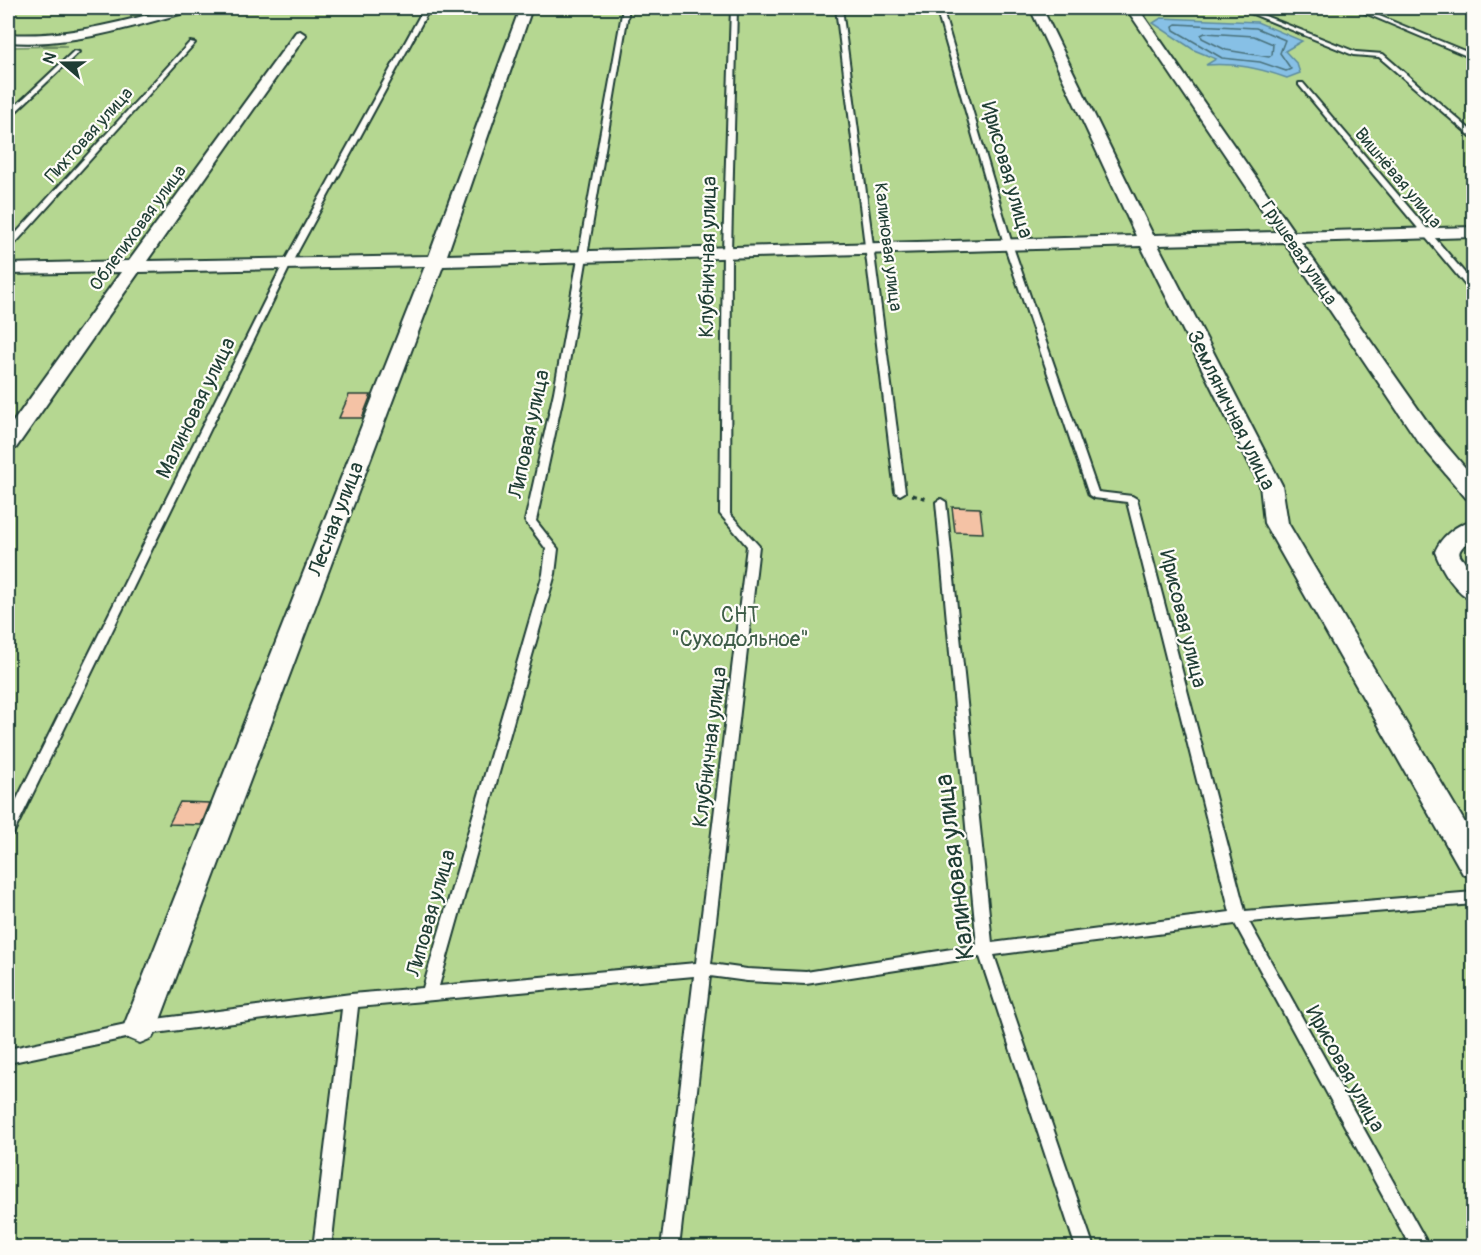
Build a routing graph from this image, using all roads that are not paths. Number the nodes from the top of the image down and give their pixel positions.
1 (187, 8) edge
2 (427, 8) edge
3 (526, 8) edge
4 (626, 8) edge
5 (734, 8) edge
6 (839, 8) edge
7 (939, 8) edge
8 (1036, 8) edge
9 (1132, 8) edge
10 (1241, 8) edge
11 (1356, 8) edge
12 (300, 35) dead end
13 (8, 38) edge
14 (192, 43) dead end
15 (76, 52) dead end
16 (1473, 57) edge
17 (1301, 84) dead end
18 (8, 116) edge
19 (1473, 137) edge
20 (1473, 232) edge
21 (1425, 233) junction
22 (1288, 237) junction
23 (1147, 240) junction
24 (1008, 244) junction
25 (8, 246) edge
26 (868, 248) junction
27 (727, 251) junction
28 (581, 255) junction
29 (436, 261) junction
30 (288, 264) junction
31 (134, 266) junction
32 (8, 269) edge
33 (1473, 290) edge
34 (8, 443) edge
35 (900, 492) road end
36 (1473, 493) edge
37 (941, 502) road end
38 (1473, 527) edge
39 (1473, 592) edge
40 (8, 830) edge
41 (1473, 866) edge
42 (1473, 898) edge
43 (1239, 917) junction
44 (985, 950) junction
45 (704, 969) junction
46 (429, 993) junction
47 (351, 1001) junction
48 (140, 1028) junction
49 (8, 1056) edge
50 (322, 1248) edge
51 (670, 1248) edge
52 (1085, 1248) edge
53 (1421, 1248) edge

1 - 13 street
2 - 30 lane, Малиновая улица
3 - 29 street, Лесная улица
4 - 28 lane, Липовая улица
5 - 27 lane, Клубничная улица
6 - 26 lane, Калиновая улица
7 - 24 lane, Ирисовая улица
8 - 23 street, Земляничная улица
9 - 22 street, Грушевая улица
10 - 19 lane
11 - 16 lane
12 - 31 street, Облепиховая улица
14 - 25 lane, Пихтовая улица
15 - 18 lane
17 - 21 lane, Вишнёвая улица
20 - 21 street
21 - 22 street
21 - 33 lane, Вишнёвая улица
22 - 23 street
22 - 36 street, Грушевая улица
23 - 24 street
23 - 41 street, Земляничная улица
24 - 26 street
24 - 43 lane, Ирисовая улица
26 - 27 street
26 - 35 lane, Калиновая улица
27 - 28 street
27 - 45 lane, Клубничная улица
28 - 29 street
28 - 46 lane, Липовая улица
29 - 30 street
29 - 48 street, Лесная улица
30 - 31 street
30 - 40 lane, Малиновая улица
31 - 32 street
31 - 34 street, Облепиховая улица
37 - 44 lane, Калиновая улица
38 - 39 street
42 - 43 lane
43 - 44 lane
43 - 53 lane, Ирисовая улица
44 - 45 lane
44 - 52 lane, Калиновая улица
45 - 46 lane
45 - 51 lane, Клубничная улица
46 - 47 lane
47 - 48 lane
47 - 50 lane
48 - 49 lane

